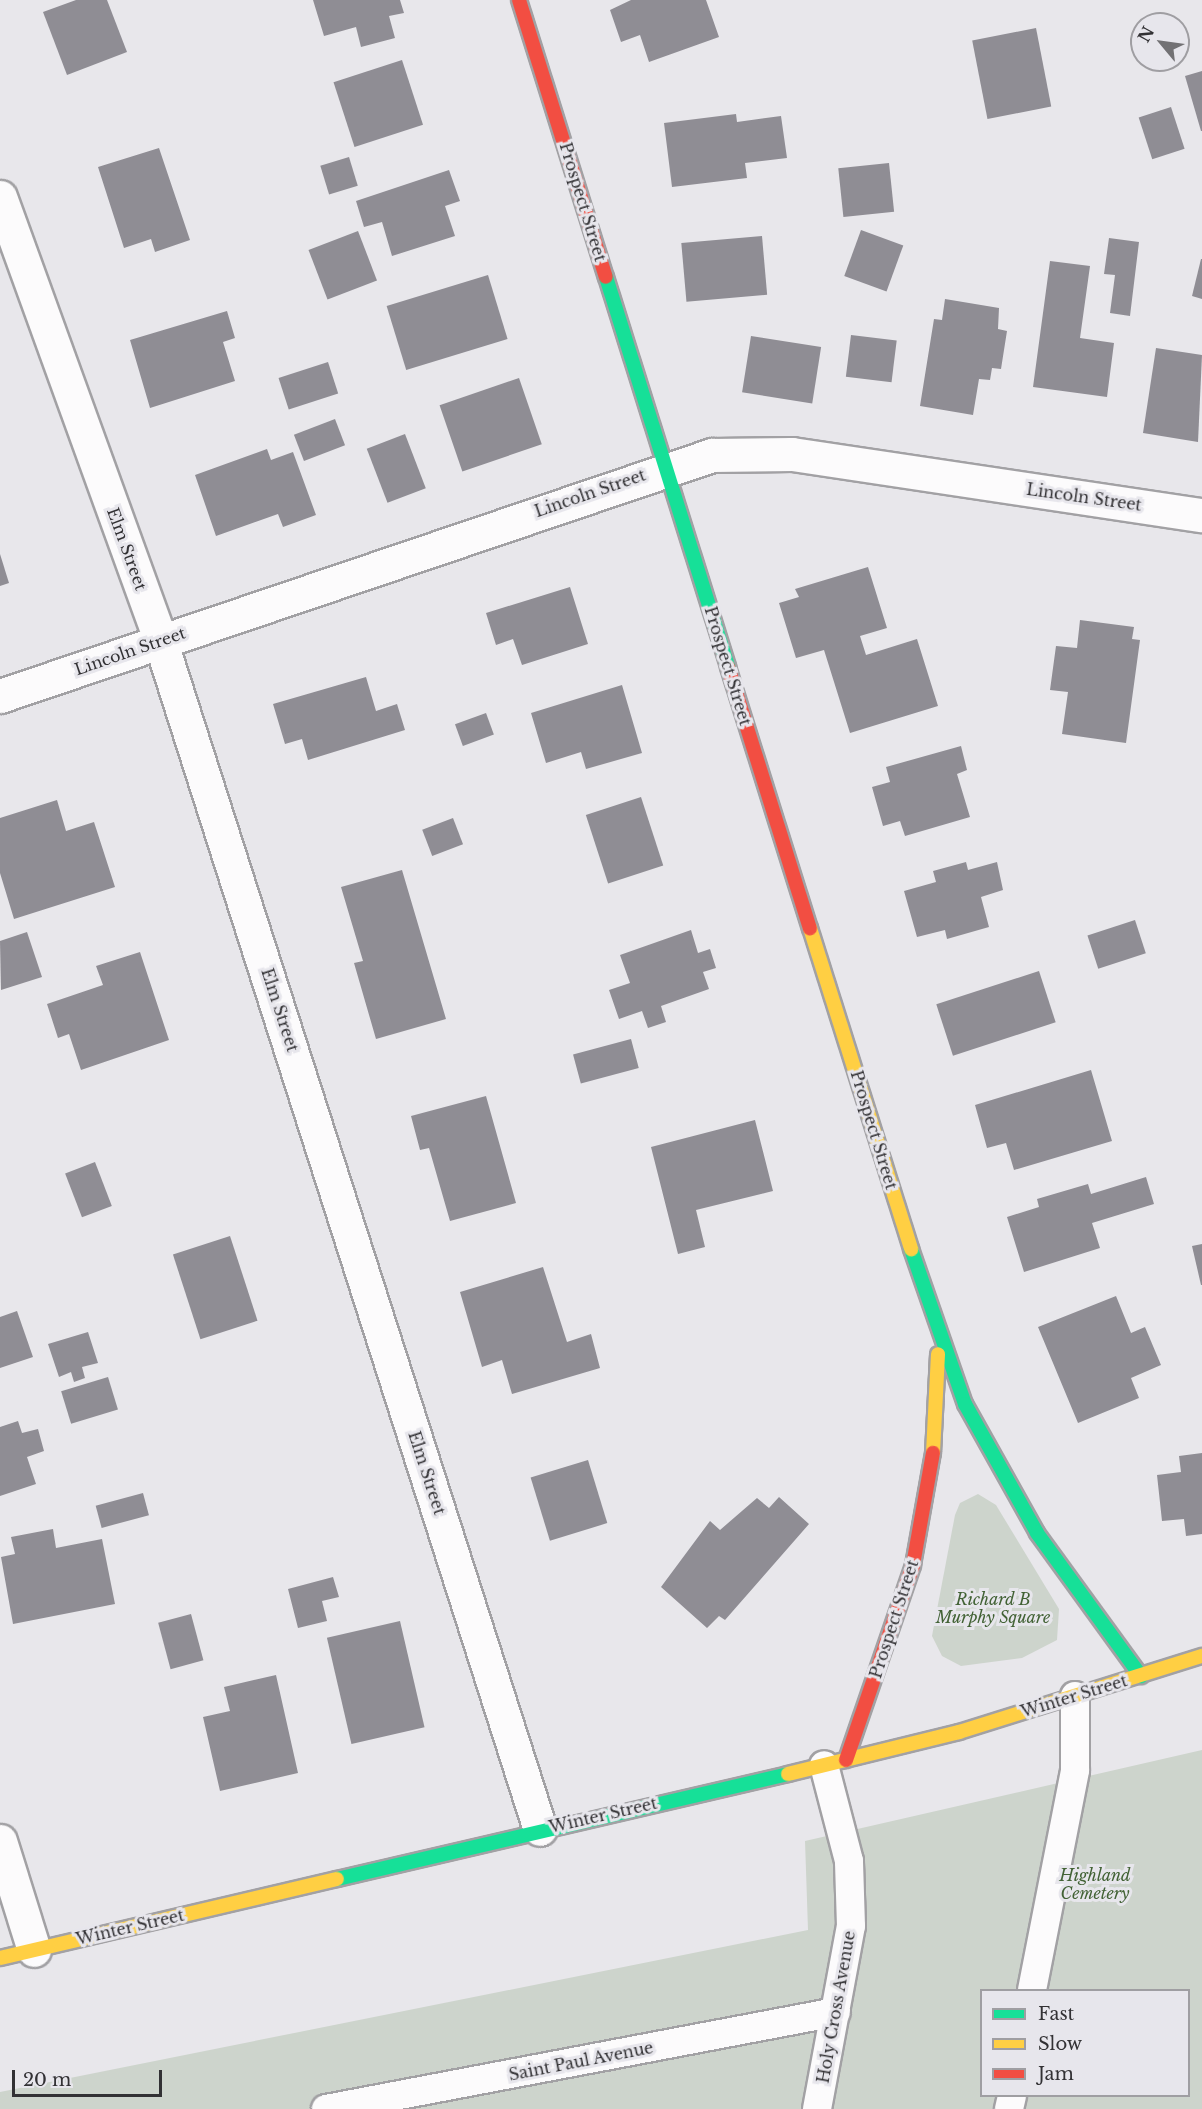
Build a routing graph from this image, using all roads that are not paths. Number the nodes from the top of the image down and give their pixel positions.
1 (519, 0) edge
2 (0, 197) edge
3 (666, 467) junction
4 (1202, 515) edge
5 (160, 640) junction
6 (0, 696) edge
7 (937, 1332) junction
8 (1202, 1656) edge
9 (1141, 1676) junction
10 (1075, 1696) junction
11 (835, 1763) junction
12 (540, 1830) junction
13 (0, 1841) edge
14 (34, 1950) junction
15 (0, 1958) edge
16 (1032, 1989) edge
17 (836, 2013) junction
18 (397, 2096) junction
19 (326, 2109) edge
20 (440, 2109) edge
21 (817, 2109) edge

1 - 3 street, Prospect Street
2 - 5 street, Elm Street
3 - 4 street, Lincoln Street
3 - 5 street, Lincoln Street
3 - 7 street, Prospect Street
5 - 6 street, Lincoln Street
5 - 12 street, Elm Street
7 - 9 street, Prospect Street
7 - 11 street, Prospect Street
8 - 9 street, Winter Street
9 - 10 street, Winter Street
10 - 11 street, Winter Street
10 - 16 lane
11 - 12 street, Winter Street
11 - 17 lane, Holy Cross Avenue
12 - 14 street, Winter Street
13 - 14 street
14 - 15 street, Winter Street
17 - 18 lane, Saint Paul Avenue
17 - 21 lane, Holy Cross Avenue
18 - 19 lane, Saint Paul Avenue
18 - 20 lane

